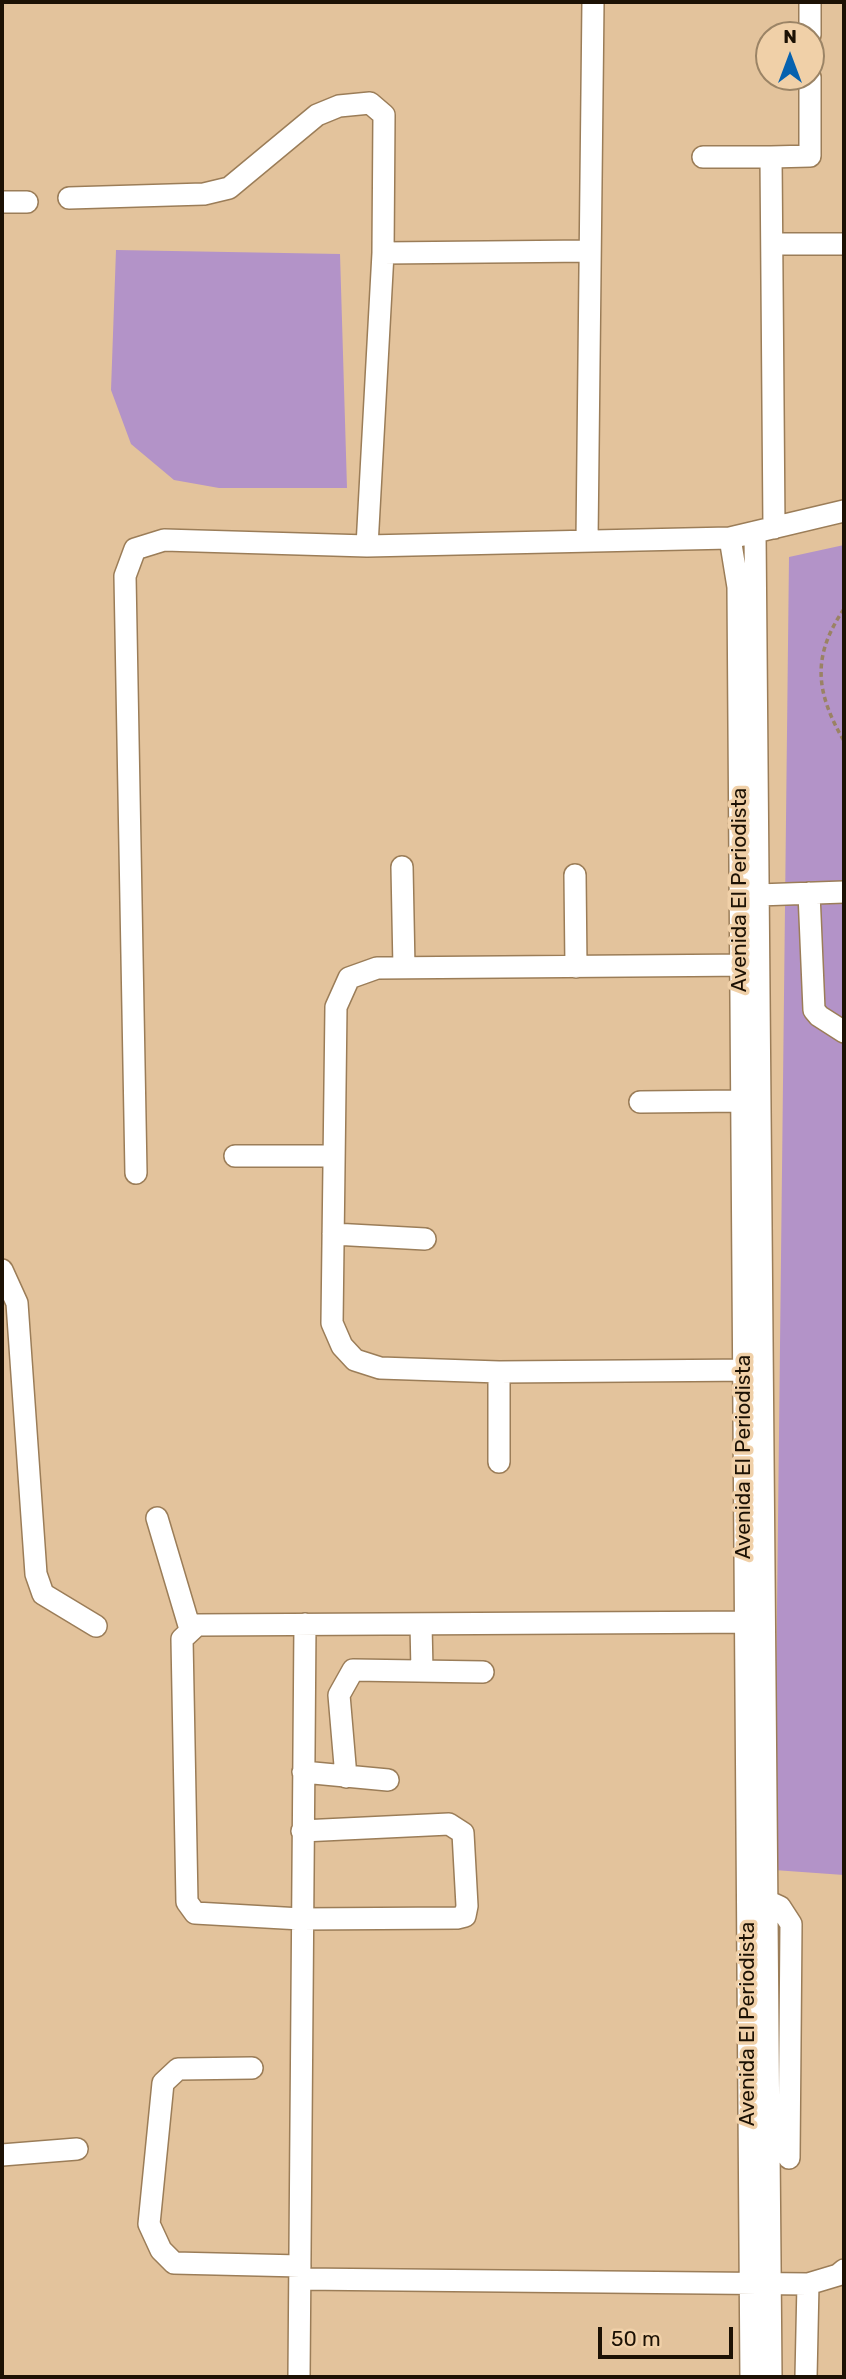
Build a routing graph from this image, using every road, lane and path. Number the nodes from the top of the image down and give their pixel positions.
1 (593, 2) edge
2 (810, 2) edge
3 (810, 21) edge
4 (810, 91) edge
5 (703, 157) dead end
6 (771, 158) junction
7 (69, 198) dead end
8 (2, 202) edge
9 (27, 202) dead end
10 (772, 244) junction
11 (844, 244) edge
12 (590, 251) junction
13 (383, 253) junction
14 (844, 511) edge
15 (765, 530) junction
16 (730, 538) junction
17 (587, 540) junction
18 (367, 546) junction
19 (844, 609) edge
20 (844, 741) edge
21 (402, 867) dead end
22 (575, 875) dead end
23 (844, 892) edge
24 (809, 893) junction
25 (758, 895) junction
26 (750, 965) junction
27 (576, 967) junction
28 (404, 968) junction
29 (844, 1032) edge
30 (741, 1101) junction
31 (640, 1102) dead end
32 (235, 1156) dead end
33 (334, 1156) junction
34 (136, 1173) dead end
35 (333, 1234) junction
36 (425, 1238) dead end
37 (2, 1270) edge
38 (753, 1370) junction
39 (499, 1372) junction
40 (499, 1462) dead end
41 (157, 1518) dead end
42 (755, 1622) junction
43 (421, 1624) junction
44 (305, 1625) junction
45 (96, 1626) dead end
46 (190, 1629) junction
47 (422, 1671) junction
48 (483, 1672) dead end
49 (303, 1772) junction
50 (346, 1777) junction
51 (388, 1780) dead end
52 (302, 1831) junction
53 (767, 1901) junction
54 (301, 1919) junction
55 (252, 2068) dead end
56 (77, 2149) dead end
57 (2, 2155) edge
58 (789, 2158) dead end
59 (844, 2270) edge
60 (300, 2272) junction
61 (760, 2283) junction
62 (808, 2284) junction
63 (299, 2377) edge
64 (751, 2377) edge
65 (771, 2377) edge
66 (806, 2377) edge

1 - 12 street
2 - 3 street
4 - 6 street
5 - 6 street
6 - 10 street
7 - 13 street
8 - 9 street
10 - 11 street
10 - 15 street
12 - 13 street
12 - 17 street
13 - 18 street
14 - 15 street
15 - 16 street
15 - 25 street
16 - 17 street
16 - 26 street, Avenida El Periodista
17 - 18 street
18 - 34 street
19 - 20 path
21 - 28 street
22 - 27 street
23 - 24 street
24 - 25 street
24 - 29 street
25 - 26 street
26 - 27 street
26 - 30 street, Avenida El Periodista
26 - 38 street
27 - 28 street
28 - 33 street
30 - 31 street
30 - 38 street, Avenida El Periodista
32 - 33 street
33 - 35 street
35 - 36 street
35 - 39 street
37 - 45 street
38 - 39 street
38 - 42 street, Avenida El Periodista
39 - 40 street
41 - 46 street
42 - 43 street
42 - 53 street
42 - 61 street, Avenida El Periodista
43 - 44 street
43 - 47 street
44 - 46 street
44 - 49 street
46 - 54 street
47 - 48 street
47 - 50 street
49 - 50 street
49 - 52 street
50 - 51 street
52 - 54 street
52 - 54 street
53 - 58 street
53 - 61 street
54 - 60 street
55 - 60 street
56 - 57 street
59 - 62 street
60 - 61 street
60 - 63 street
61 - 62 street
61 - 64 street, Avenida El Periodista
61 - 65 street
62 - 66 street

